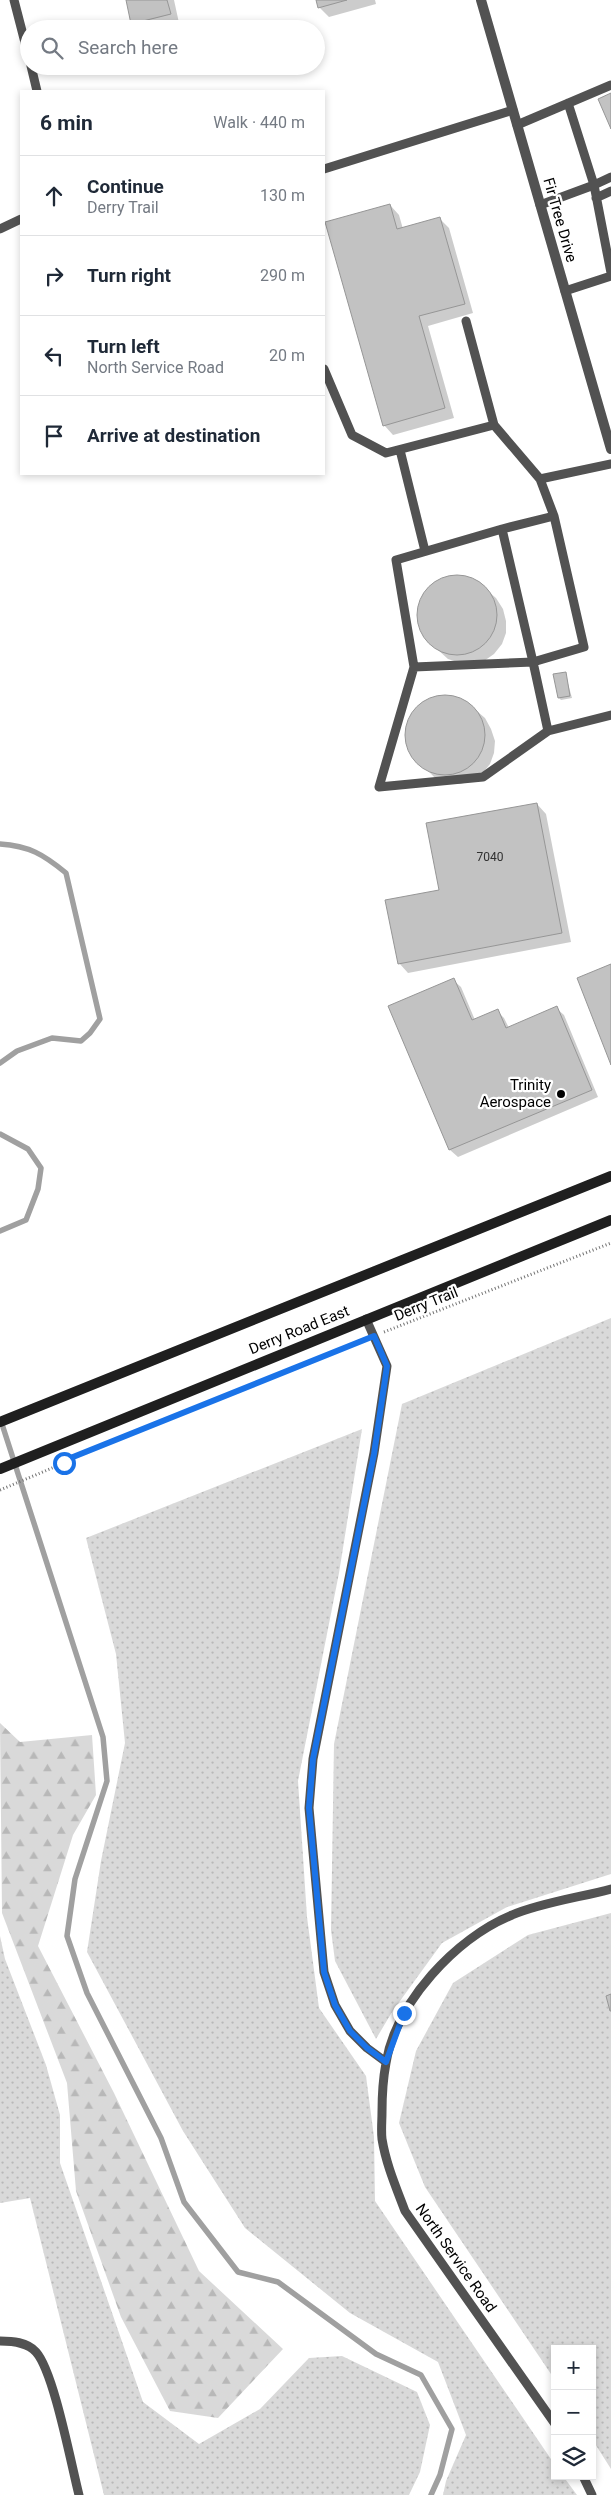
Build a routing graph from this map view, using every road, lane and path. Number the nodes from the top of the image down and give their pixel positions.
1 (14, 0) edge
2 (481, 0) edge
3 (20, 23) edge
4 (33, 75) edge
5 (611, 84) edge
6 (37, 90) edge
7 (568, 103) junction
8 (513, 110) junction
9 (517, 125) junction
10 (325, 169) edge
11 (611, 177) edge
12 (594, 185) junction
13 (611, 191) edge
14 (596, 198) junction
15 (540, 205) junction
16 (20, 219) edge
17 (0, 229) edge
18 (611, 274) edge
19 (565, 291) junction
20 (466, 321) dead end
21 (325, 371) edge
22 (494, 425) junction
23 (611, 449) edge
24 (400, 450) junction
25 (611, 464) edge
26 (540, 480) junction
27 (554, 516) junction
28 (502, 528) junction
29 (425, 551) junction
30 (533, 662) junction
31 (414, 667) junction
32 (611, 715) edge
33 (548, 731) junction
34 (611, 1176) edge
35 (611, 1220) edge
36 (611, 1243) edge
37 (366, 1319) junction
38 (374, 1336) junction
39 (0, 1422) edge
40 (0, 1469) edge
41 (0, 1490) edge
42 (611, 1889) edge
43 (386, 2062) junction
44 (0, 2341) edge
45 (551, 2418) edge
46 (585, 2480) edge
47 (79, 2495) edge
48 (592, 2495) edge

1 - 3 lane
2 - 8 street, Fir Tree Drive
4 - 6 lane
5 - 7 lane
7 - 9 lane
7 - 12 lane
8 - 9 street, Fir Tree Drive
8 - 10 lane
9 - 15 street, Fir Tree Drive
11 - 12 lane
12 - 14 lane
12 - 15 lane
13 - 14 lane
14 - 18 lane
15 - 19 street, Fir Tree Drive
16 - 17 lane
18 - 19 lane
19 - 23 street, Fir Tree Drive
20 - 22 lane
21 - 24 lane
22 - 24 lane
22 - 26 lane
24 - 29 lane
25 - 26 lane
26 - 27 lane
27 - 28 lane
27 - 30 lane
28 - 29 lane
28 - 30 lane
29 - 31 lane
30 - 31 lane
30 - 33 lane
31 - 33 lane
32 - 33 lane
34 - 39 main road, Derry Road East
35 - 37 main road, Derry Road East
36 - 38 path, Derry Trail
37 - 38 lane
37 - 40 main road, Derry Road East
38 - 41 path, Derry Trail
38 - 43 lane
42 - 43 lane, North Service Road
43 - 45 lane, North Service Road
44 - 47 lane
46 - 48 lane

